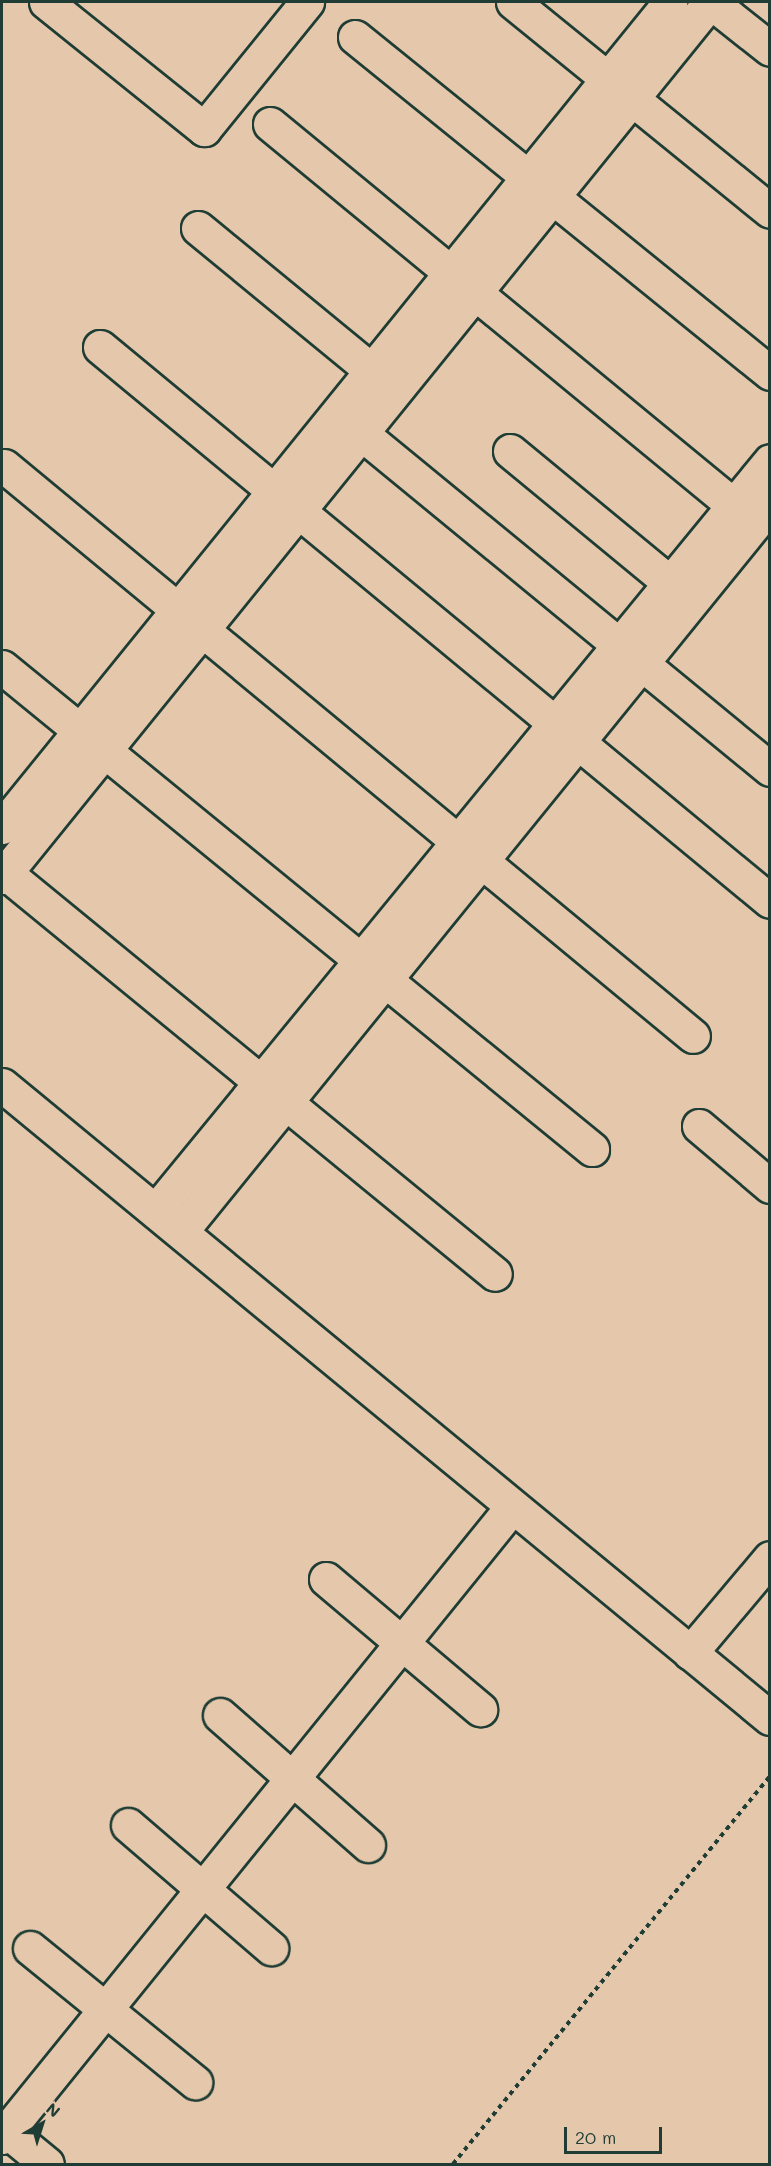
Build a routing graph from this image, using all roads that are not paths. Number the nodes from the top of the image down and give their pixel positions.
1 (513, 2) edge
2 (670, 2) edge
3 (710, 2) edge
4 (59, 6) edge
5 (295, 6) edge
6 (355, 37) dead end
7 (770, 49) edge
8 (620, 89) junction
9 (270, 124) dead end
10 (540, 187) junction
11 (770, 211) edge
12 (198, 228) dead end
13 (463, 283) junction
14 (100, 347) dead end
15 (770, 373) edge
16 (383, 380) junction
17 (349, 423) junction
18 (510, 451) dead end
19 (770, 461) edge
20 (4, 466) dead end
21 (286, 501) junction
22 (757, 517) edge
23 (670, 582) junction
24 (190, 620) junction
25 (630, 654) junction
26 (2, 667) edge
27 (566, 733) junction
28 (92, 741) junction
29 (770, 769) edge
30 (2, 827) edge
31 (470, 851) junction
32 (3, 873) edge
33 (770, 901) edge
34 (373, 970) junction
35 (693, 1036) dead end
36 (2, 1085) edge
37 (273, 1093) junction
38 (699, 1126) dead end
39 (592, 1149) dead end
40 (770, 1186) edge
41 (170, 1220) junction
42 (495, 1274) dead end
43 (512, 1508) junction
44 (770, 1558) edge
45 (326, 1579) dead end
46 (402, 1643) junction
47 (690, 1653) junction
48 (480, 1709) dead end
49 (220, 1715) dead end
50 (770, 1718) edge
51 (292, 1778) junction
52 (128, 1825) dead end
53 (368, 1845) dead end
54 (203, 1889) junction
55 (30, 1948) dead end
56 (272, 1948) dead end
57 (105, 2009) junction
58 (195, 2082) dead end
59 (3, 2132) edge
60 (47, 2164) edge

1 - 8 street
2 - 8 street
3 - 7 street
3 - 8 street
4 - 5 street
6 - 10 street
8 - 10 street
8 - 11 street
9 - 13 street
10 - 13 street
10 - 15 street
12 - 16 street
13 - 16 street
13 - 22 street
14 - 21 street
16 - 17 street
17 - 21 street
17 - 25 street
18 - 23 street
19 - 22 street
20 - 24 street
21 - 24 street
21 - 27 street
22 - 23 street
22 - 25 street
23 - 25 street
24 - 28 street
24 - 31 street
25 - 27 street
25 - 29 street
26 - 28 street
27 - 31 street
27 - 33 street
28 - 30 street
28 - 32 street
28 - 34 street
31 - 34 street
31 - 35 street
32 - 37 street
34 - 37 street
34 - 39 street
36 - 41 street
37 - 41 street
37 - 42 street
38 - 40 street
41 - 43 street
43 - 46 street
43 - 47 street
44 - 47 street
45 - 46 street
46 - 48 street
46 - 51 street
47 - 50 street
49 - 51 street
51 - 53 street
51 - 54 street
52 - 54 street
54 - 56 street
54 - 57 street
55 - 57 street
57 - 58 street
57 - 59 street
59 - 60 street

